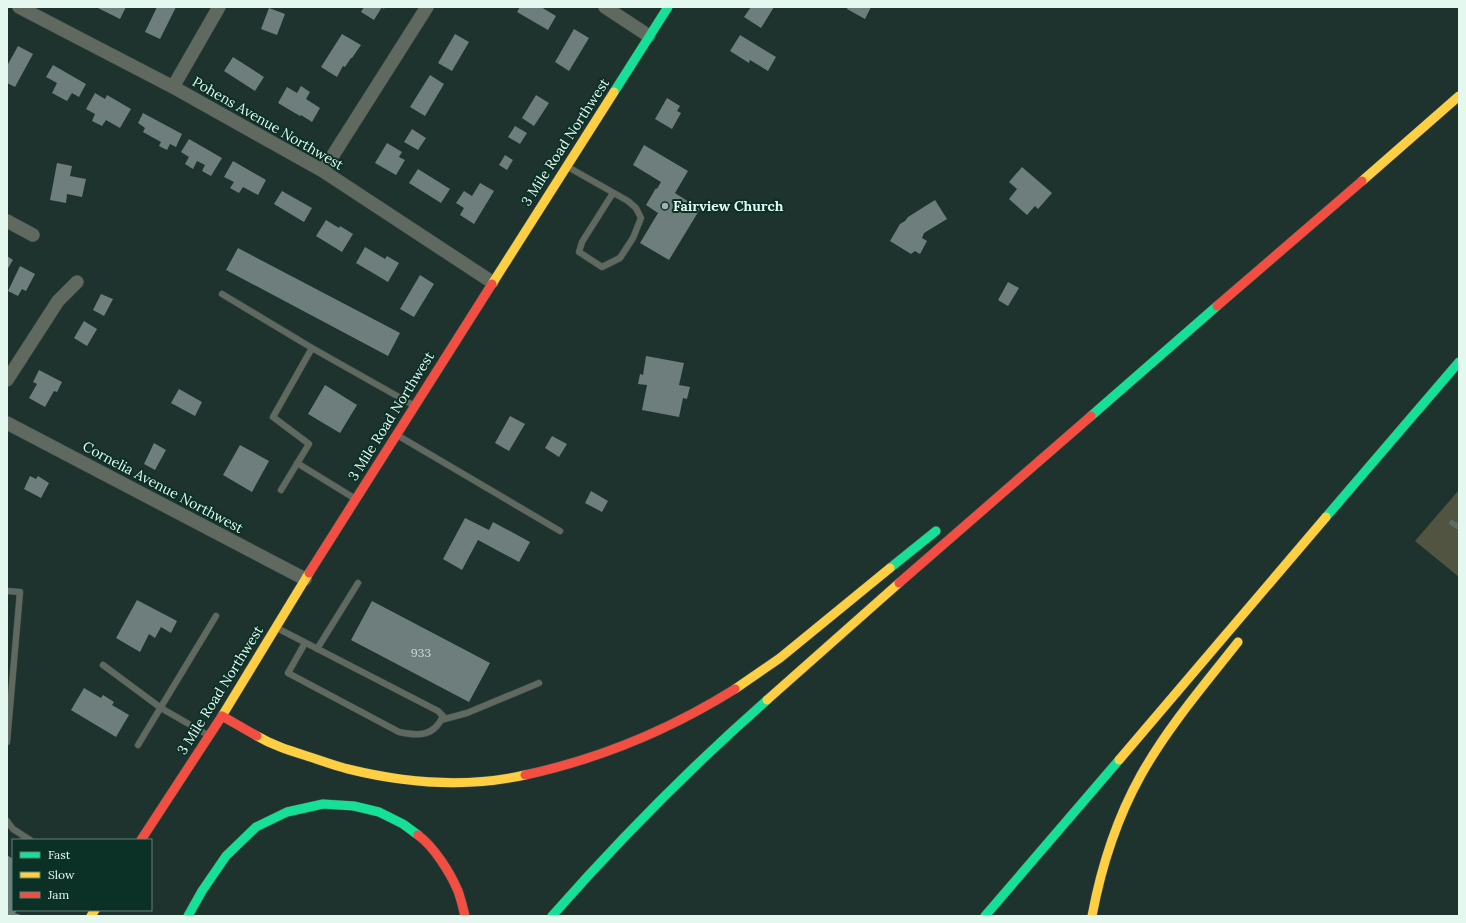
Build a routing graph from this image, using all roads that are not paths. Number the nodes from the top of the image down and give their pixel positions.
1 (19, 7) edge
2 (220, 7) edge
3 (427, 7) edge
4 (605, 7) edge
5 (668, 7) edge
6 (649, 36) junction
7 (173, 88) junction
8 (1459, 96) edge
9 (567, 166) junction
10 (323, 171) junction
11 (613, 193) junction
12 (7, 221) edge
13 (33, 235) dead end
14 (77, 282) dead end
15 (492, 282) junction
16 (222, 294) dead end
17 (312, 348) junction
18 (1459, 362) edge
19 (7, 380) edge
20 (414, 406) junction
21 (7, 423) edge
22 (396, 435) junction
23 (1052, 450) junction
24 (297, 463) junction
25 (1006, 478) dead end
26 (281, 490) dead end
27 (1342, 497) junction
28 (355, 499) junction
29 (1452, 523) dead end
30 (945, 524) dead end
31 (1459, 527) edge
32 (560, 532) dead end
33 (305, 579) junction
34 (358, 583) dead end
35 (1278, 588) dead end
36 (7, 591) edge
37 (216, 616) dead end
38 (276, 627) junction
39 (1246, 632) dead end
40 (305, 642) junction
41 (317, 649) junction
42 (103, 666) dead end
43 (539, 683) dead end
44 (161, 708) junction
45 (222, 716) junction
46 (441, 720) junction
47 (209, 736) junction
48 (7, 742) edge
49 (138, 745) dead end
50 (7, 821) edge
51 (28, 839) edge
52 (141, 839) edge
53 (188, 916) edge
54 (465, 916) edge
55 (552, 916) edge
56 (985, 916) edge
57 (1092, 916) edge

1 - 7 street, Pohens Avenue Northwest
2 - 7 street
3 - 10 street
4 - 6 street
5 - 6 main road, 3 Mile Road Northwest
6 - 9 main road, 3 Mile Road Northwest
7 - 10 street, Pohens Avenue Northwest
8 - 23 main road
9 - 11 lane
9 - 15 main road, 3 Mile Road Northwest
10 - 15 street, Pohens Avenue Northwest
11 - 11 lane
12 - 13 street
14 - 19 street
15 - 20 main road, 3 Mile Road Northwest
16 - 17 lane
17 - 20 lane
17 - 24 lane
18 - 27 main road
20 - 22 main road, 3 Mile Road Northwest
21 - 33 street, Cornelia Avenue Northwest
22 - 28 main road, 3 Mile Road Northwest
22 - 32 lane
23 - 25 main road
23 - 55 main road
24 - 26 lane
24 - 28 lane
27 - 35 main road
27 - 56 main road
28 - 33 main road, 3 Mile Road Northwest
29 - 31 lane
30 - 45 main road
33 - 38 main road, 3 Mile Road Northwest
34 - 41 lane
36 - 48 lane
37 - 44 lane
38 - 40 lane
38 - 45 main road, 3 Mile Road Northwest
39 - 57 main road
40 - 41 lane
40 - 46 lane
41 - 46 lane
42 - 44 lane
43 - 46 lane
44 - 47 lane
44 - 49 lane
45 - 47 main road, 3 Mile Road Northwest
47 - 52 main road, 3 Mile Road Northwest
50 - 51 lane
53 - 54 main road

